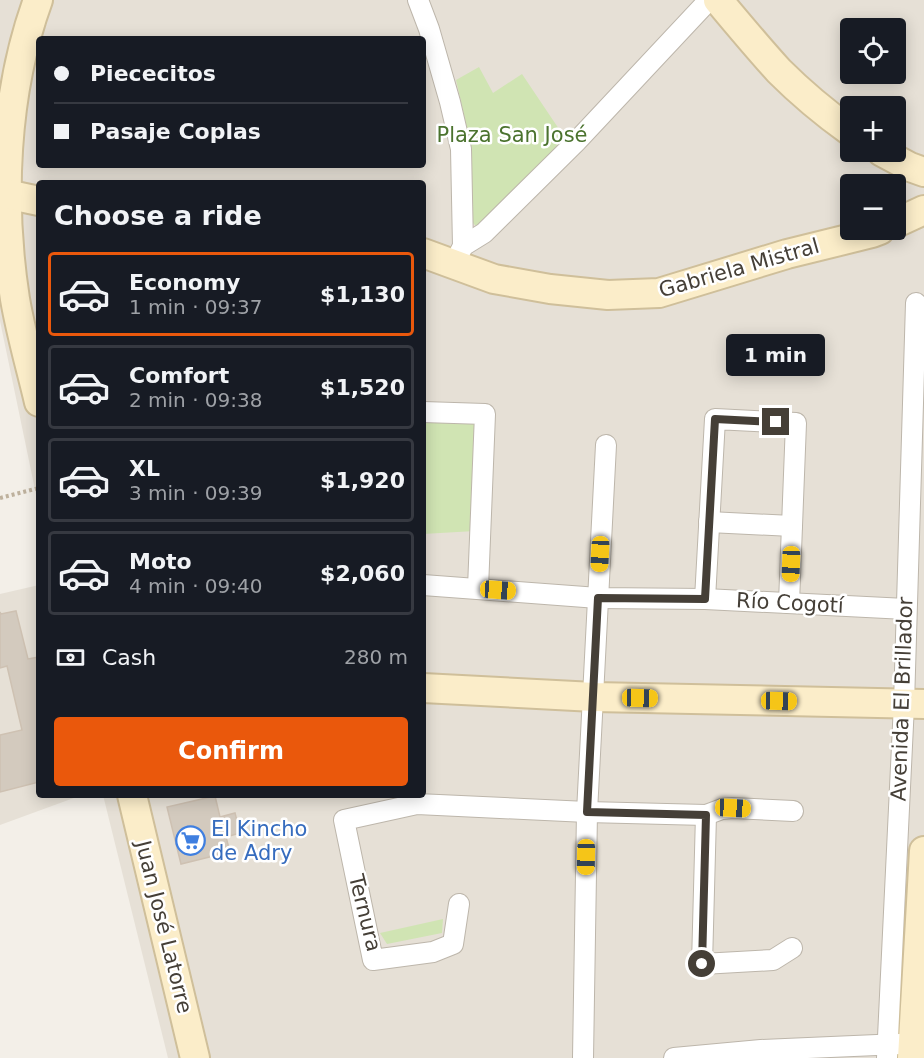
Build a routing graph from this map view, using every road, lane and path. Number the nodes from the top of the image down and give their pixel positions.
1 (38, 0) edge
2 (418, 0) edge
3 (709, 0) edge
4 (718, 0) edge
5 (840, 123) edge
6 (901, 162) edge
7 (924, 172) edge
8 (3, 193) edge
9 (36, 200) edge
10 (924, 210) edge
11 (906, 218) edge
12 (844, 240) edge
13 (426, 253) edge
14 (458, 255) junction
15 (916, 303) dead end
16 (36, 389) edge
17 (426, 412) edge
18 (606, 445) dead end
19 (36, 489) edge
20 (0, 498) edge
21 (709, 522) junction
22 (792, 526) junction
23 (426, 585) edge
24 (478, 588) junction
25 (598, 598) junction
26 (705, 599) junction
27 (789, 603) junction
28 (906, 609) junction
29 (426, 688) edge
30 (594, 697) junction
31 (914, 704) edge
32 (133, 798) edge
33 (793, 811) dead end
34 (587, 812) junction
35 (706, 815) junction
36 (924, 852) edge
37 (459, 904) dead end
38 (922, 924) edge
39 (792, 948) dead end
40 (905, 1050) edge
41 (195, 1058) edge
42 (583, 1058) edge
43 (674, 1058) edge

1 - 8 street
2 - 14 street
3 - 14 street
4 - 5 street
6 - 7 street
8 - 9 street
8 - 16 street
10 - 11 street
12 - 14 street, Gabriela Mistral
13 - 14 street, Gabriela Mistral
15 - 28 street, Avenida El Brillador
17 - 24 street
18 - 25 street
19 - 20 path
21 - 22 street
21 - 22 street
21 - 26 street
22 - 27 street
23 - 24 street, Río Cogotí
24 - 25 street, Río Cogotí
25 - 26 street, Río Cogotí
25 - 30 street
26 - 27 street, Río Cogotí
27 - 28 street, Río Cogotí
28 - 31 street, Avenida El Brillador
29 - 30 street
30 - 31 street
30 - 34 street
31 - 40 street, Avenida El Brillador
32 - 41 street, Juan José Latorre
33 - 35 street
34 - 35 street
34 - 37 street, Ternura
34 - 42 street
35 - 39 street
36 - 38 street
38 - 40 street
40 - 43 street

